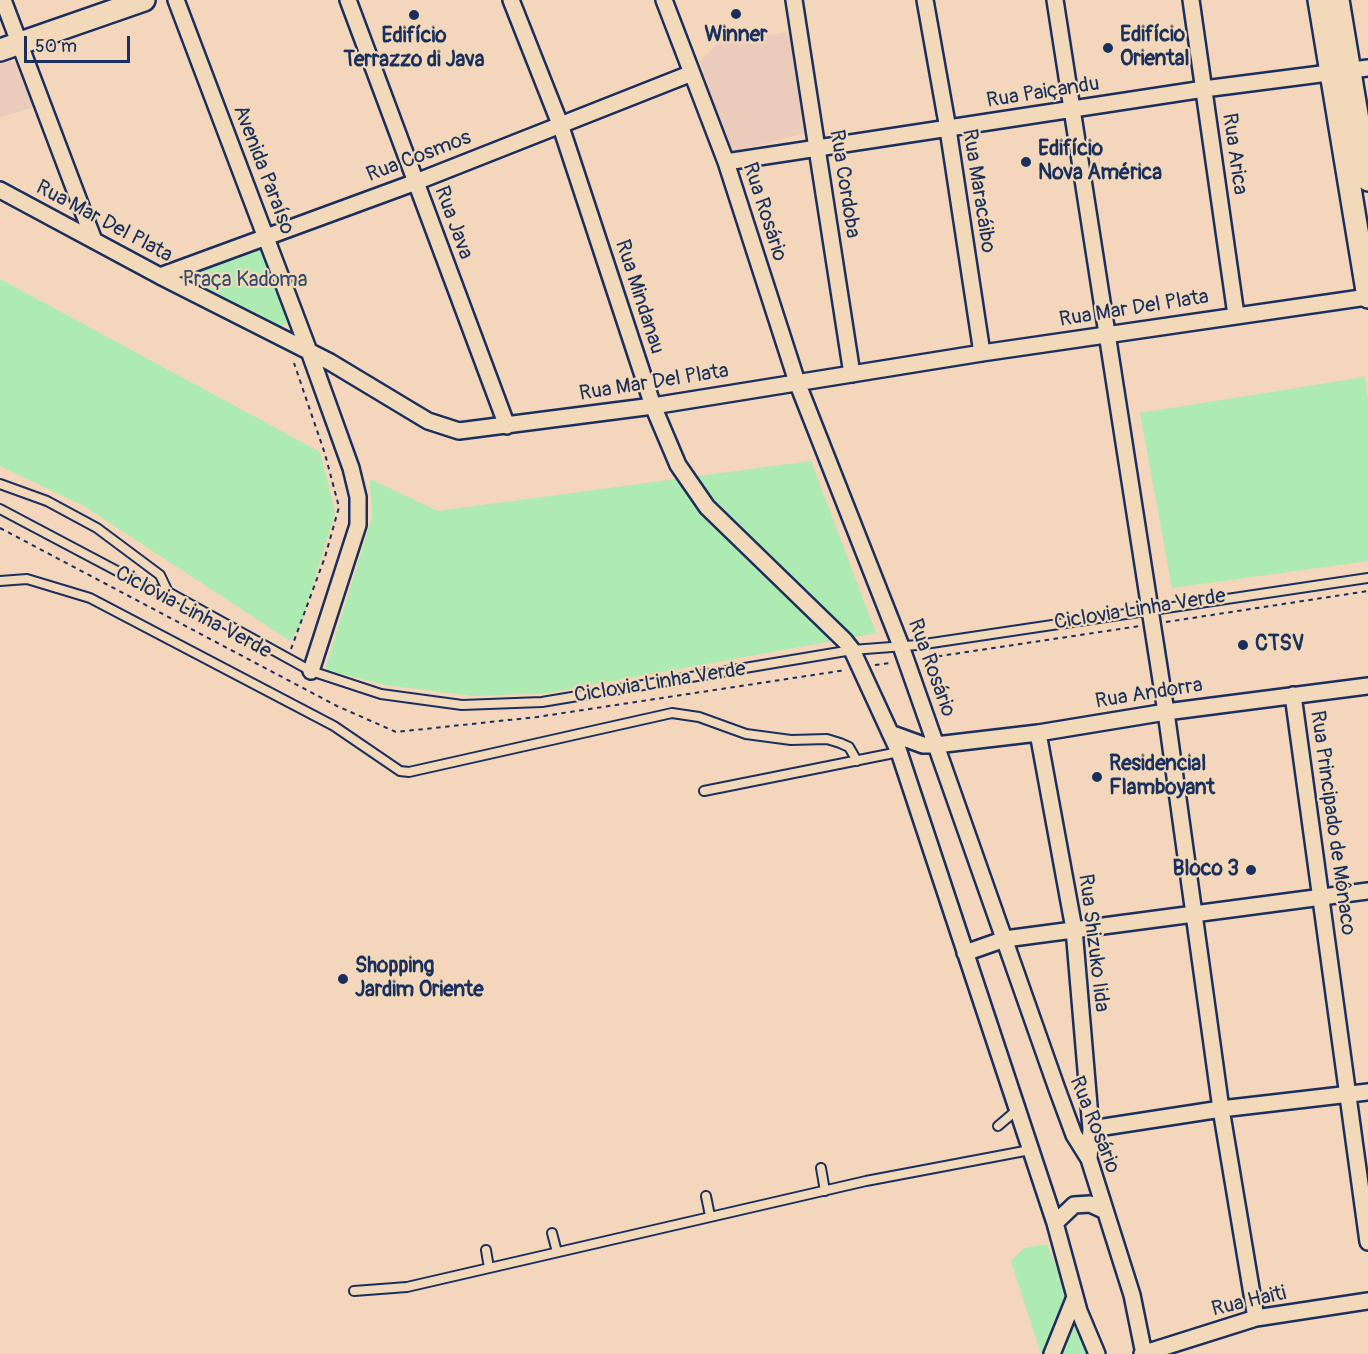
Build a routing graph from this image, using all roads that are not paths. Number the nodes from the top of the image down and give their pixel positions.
1 (3, 0) edge
2 (144, 0) edge
3 (176, 0) edge
4 (348, 0) edge
5 (511, 0) edge
6 (664, 0) edge
7 (794, 0) edge
8 (925, 0) edge
9 (1055, 0) edge
10 (1191, 0) edge
11 (1319, 0) edge
12 (1338, 0) edge
13 (9, 46) edge
14 (1349, 70) edge
15 (692, 73) junction
16 (1204, 89) junction
17 (1073, 109) junction
18 (560, 124) junction
19 (948, 129) junction
20 (817, 148) junction
21 (726, 162) junction
22 (1368, 180) edge
23 (416, 182) junction
24 (0, 190) edge
25 (265, 235) junction
26 (93, 238) junction
27 (160, 276) junction
28 (1368, 297) edge
29 (1236, 315) junction
30 (1108, 334) junction
31 (982, 353) junction
32 (310, 354) junction
33 (852, 374) junction
34 (797, 382) junction
35 (653, 406) junction
36 (507, 426) junction
37 (0, 484) edge
38 (0, 509) edge
39 (1368, 578) edge
40 (0, 581) edge
41 (168, 592) junction
42 (1152, 617) junction
43 (852, 650) junction
44 (904, 653) junction
45 (311, 671) junction
46 (1368, 686) edge
47 (1293, 695) junction
48 (1166, 712) junction
49 (890, 733) junction
50 (1038, 733) junction
51 (936, 745) junction
52 (899, 752) junction
53 (857, 761) junction
54 (704, 791) dead end
55 (1368, 891) edge
56 (1321, 897) junction
57 (1195, 915) junction
58 (1074, 929) junction
59 (1005, 939) junction
60 (965, 953) junction
61 (1368, 1092) edge
62 (1348, 1096) junction
63 (1018, 1109) junction
64 (1221, 1109) junction
65 (998, 1126) dead end
66 (1091, 1129) junction
67 (1030, 1150) junction
68 (1089, 1159) junction
69 (821, 1168) dead end
70 (825, 1191) junction
71 (706, 1196) dead end
72 (1103, 1210) junction
73 (710, 1216) junction
74 (1055, 1224) junction
75 (552, 1233) dead end
76 (1368, 1242) edge
77 (486, 1250) dead end
78 (557, 1252) junction
79 (489, 1268) junction
80 (354, 1291) dead end
81 (1075, 1297) junction
82 (1368, 1301) edge
83 (1256, 1318) junction
84 (1052, 1354) edge
85 (1097, 1354) edge
86 (1143, 1354) edge

1 - 13 street
2 - 13 street
3 - 25 street, Avenida Paraíso
4 - 23 street, Rua Java
5 - 18 street, Rua Mindanau
6 - 15 street, Rua Rosário
7 - 20 street, Rua Cordoba
8 - 19 street, Rua Maracáibo
9 - 17 street
10 - 16 street, Rua Arica
11 - 14 street
12 - 14 street
13 - 26 street
14 - 16 street, Rua Paiçandu
14 - 22 street
14 - 28 street
15 - 18 street, Rua Cosmos
15 - 21 street, Rua Rosário
16 - 17 street, Rua Paiçandu
16 - 29 street, Rua Arica
17 - 19 street, Rua Paiçandu
17 - 30 street
18 - 23 street, Rua Cosmos
18 - 35 street, Rua Mindanau
19 - 20 street, Rua Paiçandu
19 - 31 street, Rua Maracáibo
20 - 21 street, Rua Paiçandu
20 - 33 street, Rua Cordoba
21 - 34 street, Rua Rosário
23 - 25 street, Rua Cosmos
23 - 36 street, Rua Java
24 - 26 street, Rua Mar Del Plata
25 - 27 street, Rua Cosmos
25 - 32 street, Avenida Paraíso
26 - 27 street, Rua Mar Del Plata
27 - 32 street, Rua Mar Del Plata
28 - 29 street, Rua Mar Del Plata
29 - 30 street, Rua Mar Del Plata
30 - 31 street, Rua Mar Del Plata
30 - 42 street
31 - 33 street, Rua Mar Del Plata
32 - 36 street, Rua Mar Del Plata
32 - 45 street, Avenida Paraíso
33 - 34 street, Rua Mar Del Plata
34 - 35 street, Rua Mar Del Plata
34 - 44 street, Rua Rosário
35 - 36 street, Rua Mar Del Plata
35 - 43 street, Rua Mindanau
37 - 41 lane
38 - 41 lane
39 - 42 lane
40 - 53 lane
41 - 45 lane
42 - 44 lane
42 - 48 street
43 - 44 lane
43 - 45 lane
43 - 49 street, Rua Mindanau
44 - 51 street, Rua Rosário
46 - 47 street, Rua Andorra
47 - 48 street, Rua Andorra
47 - 56 street, Rua Principado de Mônaco
48 - 50 street, Rua Andorra
48 - 57 street
49 - 51 street, Rua Andorra
49 - 52 street, Rua Mindanau
50 - 51 street, Rua Andorra
50 - 58 street, Rua Shizuko Iida
51 - 59 street, Rua Rosário
52 - 53 lane
52 - 60 street, Rua Mindanau
53 - 54 lane
55 - 56 street
56 - 57 street
56 - 62 street, Rua Principado de Mônaco
57 - 58 street
57 - 64 street
58 - 59 street
58 - 66 street, Rua Shizuko Iida
59 - 60 street
59 - 68 street, Rua Rosário
60 - 63 street, Rua Mindanau
61 - 62 street
62 - 64 street
62 - 76 street, Rua Principado de Mônaco
63 - 65 lane
63 - 67 street, Rua Mindanau
64 - 66 street
64 - 83 street
66 - 68 street, Rua Shizuko Iida
67 - 70 lane
67 - 74 street
68 - 72 street, Rua Rosário
69 - 70 lane
70 - 73 lane
71 - 73 lane
72 - 74 street
72 - 86 street, Rua Rosário
73 - 78 lane
74 - 81 street
75 - 78 lane
77 - 79 lane
78 - 79 lane
79 - 80 lane
81 - 84 street
81 - 85 street
82 - 83 street, Rua Haiti
83 - 86 street, Rua Haiti

